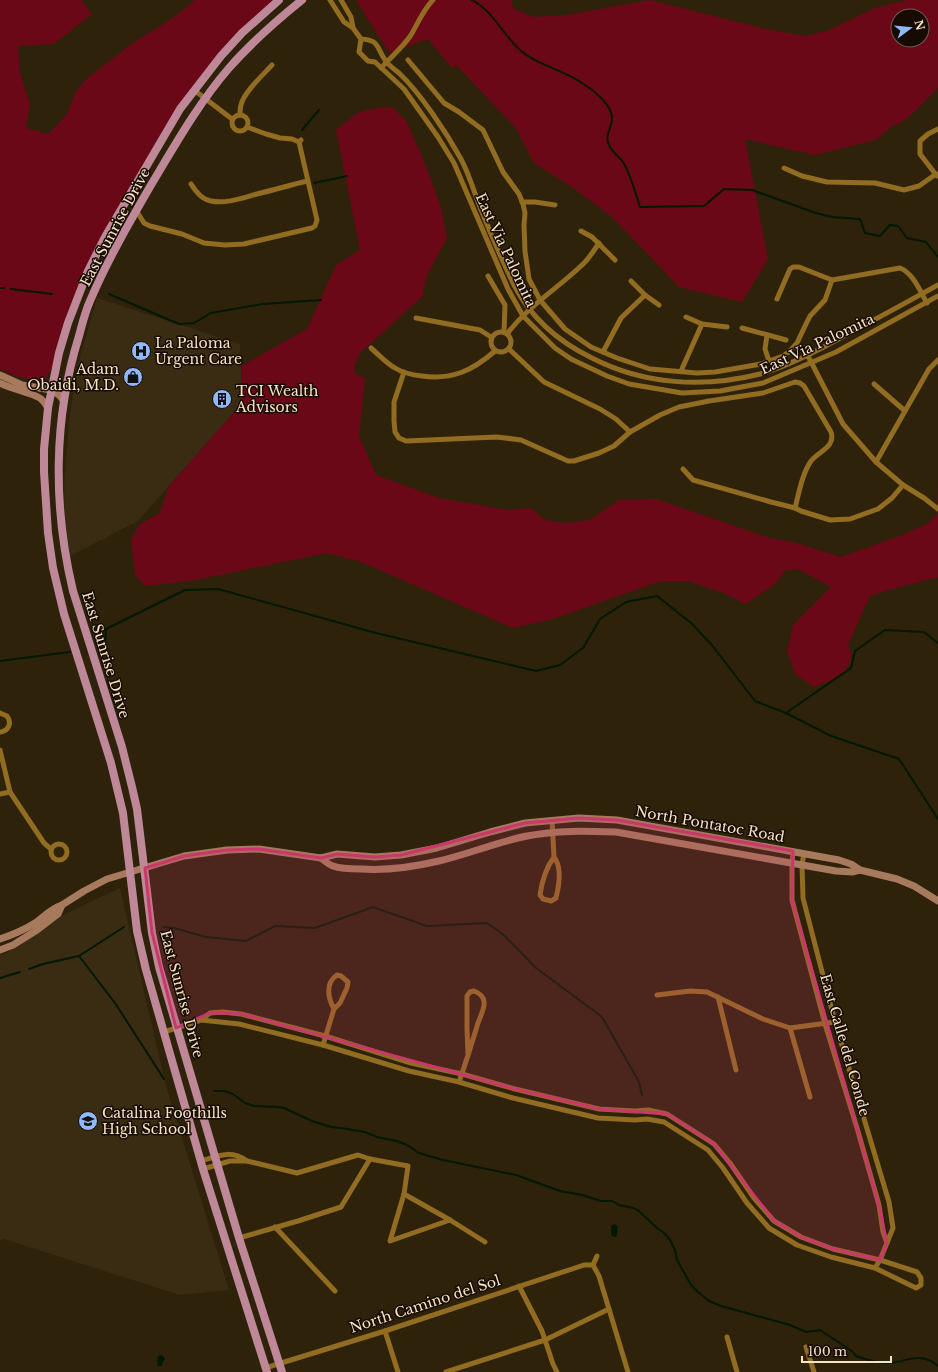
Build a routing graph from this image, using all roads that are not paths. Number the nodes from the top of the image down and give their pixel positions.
1 (279, 0) edge
2 (302, 0) edge
3 (330, 0) edge
4 (341, 0) edge
5 (433, 0) edge
6 (353, 28) junction
7 (361, 39) junction
8 (408, 60) dead end
9 (386, 62) junction
10 (272, 65) dead end
11 (381, 68) junction
12 (194, 90) junction
13 (205, 99) junction
14 (240, 115) junction
15 (232, 119) junction
16 (247, 127) junction
17 (938, 129) edge
18 (784, 168) dead end
19 (937, 175) edge
20 (307, 181) junction
21 (191, 184) dead end
22 (522, 202) junction
23 (555, 205) dead end
24 (136, 210) junction
25 (581, 231) dead end
26 (104, 237) junction
27 (599, 243) junction
28 (117, 244) junction
29 (616, 260) dead end
30 (488, 276) dead end
31 (832, 280) junction
32 (631, 281) dead end
33 (938, 285) edge
34 (922, 294) junction
35 (645, 295) junction
36 (938, 296) edge
37 (540, 300) junction
38 (777, 300) dead end
39 (926, 303) junction
40 (659, 305) dead end
41 (529, 310) junction
42 (523, 316) junction
43 (686, 317) dead end
44 (416, 318) dead end
45 (702, 324) junction
46 (727, 327) dead end
47 (742, 328) dead end
48 (506, 332) junction
49 (767, 335) junction
50 (491, 337) junction
51 (786, 340) dead end
52 (371, 348) dead end
53 (509, 348) junction
54 (495, 351) junction
55 (603, 352) junction
56 (808, 356) junction
57 (938, 360) edge
58 (769, 361) junction
59 (811, 363) junction
60 (682, 371) junction
61 (404, 372) junction
62 (0, 375) edge
63 (0, 383) edge
64 (874, 384) dead end
65 (51, 390) junction
66 (64, 401) junction
67 (48, 408) junction
68 (905, 411) junction
69 (630, 432) junction
70 (876, 462) junction
71 (683, 470) dead end
72 (903, 485) junction
73 (795, 508) junction
74 (938, 509) edge
75 (67, 566) junction
76 (53, 568) junction
77 (0, 713) edge
78 (0, 732) edge
79 (0, 750) edge
80 (10, 792) junction
81 (0, 794) edge
82 (552, 820) junction
83 (552, 832) junction
84 (51, 849) dead end
85 (794, 852) junction
86 (804, 853) junction
87 (554, 857) junction
88 (321, 858) junction
89 (792, 863) junction
90 (802, 865) junction
91 (145, 868) junction
92 (860, 870) junction
93 (130, 873) junction
94 (938, 901) edge
95 (62, 905) junction
96 (34, 924) junction
97 (0, 940) edge
98 (13, 945) junction
99 (0, 950) edge
100 (657, 995) dead end
101 (718, 997) junction
102 (334, 1009) junction
103 (201, 1020) junction
104 (835, 1022) junction
105 (825, 1024) junction
106 (176, 1028) junction
107 (790, 1028) junction
108 (164, 1032) junction
109 (325, 1036) junction
110 (322, 1045) junction
111 (468, 1054) junction
112 (736, 1070) dead end
113 (462, 1074) junction
114 (459, 1082) junction
115 (810, 1097) dead end
116 (866, 1125) junction
117 (857, 1128) junction
118 (370, 1159) junction
119 (216, 1161) junction
120 (247, 1161) junction
121 (202, 1165) junction
122 (404, 1194) junction
123 (450, 1220) junction
124 (275, 1227) junction
125 (239, 1238) junction
126 (485, 1242) dead end
127 (887, 1244) junction
128 (597, 1256) dead end
129 (880, 1260) junction
130 (593, 1265) junction
131 (875, 1268) junction
132 (519, 1286) junction
133 (335, 1291) dead end
134 (610, 1309) junction
135 (385, 1331) junction
136 (726, 1337) dead end
137 (545, 1340) junction
138 (806, 1347) dead end
139 (281, 1368) edge
140 (266, 1370) edge
141 (398, 1372) edge
142 (446, 1372) edge
143 (558, 1372) edge
144 (628, 1372) edge
145 (738, 1372) edge
146 (814, 1372) edge

1 - 12 main road, East Sunrise Drive
2 - 13 main road, East Sunrise Drive
3 - 6 street, East Via Palomita
4 - 6 street, East Via Palomita
5 - 9 street
6 - 7 street, East Via Palomita
7 - 9 street, East Via Palomita
7 - 11 street, East Via Palomita
8 - 22 street
9 - 11 street
9 - 41 street, East Via Palomita
10 - 14 street
11 - 42 street, East Via Palomita
12 - 13 street
12 - 26 main road, East Sunrise Drive
13 - 15 street
13 - 24 main road, East Sunrise Drive
14 - 15 street
14 - 16 street
15 - 16 street
16 - 20 street
17 - 19 street
18 - 19 street
20 - 21 street
20 - 24 street
22 - 23 street
22 - 37 street
24 - 28 main road, East Sunrise Drive
25 - 27 street
26 - 28 main road
26 - 65 main road, East Sunrise Drive
27 - 29 street
27 - 37 street
28 - 66 main road, East Sunrise Drive
30 - 48 street
31 - 34 street
31 - 38 street
31 - 58 street
32 - 35 street
33 - 34 street, East Via Palomita
34 - 39 street
34 - 56 street, East Via Palomita
35 - 40 street
35 - 55 street
36 - 39 street, East Via Palomita
37 - 41 street
37 - 55 street
39 - 59 street, East Via Palomita
41 - 42 street
41 - 56 street, East Via Palomita
42 - 48 street
42 - 59 street, East Via Palomita
43 - 45 street
44 - 50 street
45 - 46 street
45 - 60 street
47 - 49 street
48 - 50 street
48 - 53 street
49 - 51 street
49 - 58 street
50 - 54 street
52 - 61 street
53 - 54 street
53 - 69 street
54 - 61 street
55 - 60 street
56 - 59 street
57 - 68 street
58 - 60 street
59 - 70 street
61 - 69 street
62 - 65 street
63 - 67 street
64 - 68 street
65 - 66 street
65 - 67 main road, East Sunrise Drive
66 - 75 main road, East Sunrise Drive
67 - 76 main road, East Sunrise Drive
68 - 70 street
69 - 73 street
70 - 72 street
71 - 73 street
72 - 73 street
72 - 74 street
75 - 76 main road
75 - 91 main road, East Sunrise Drive
76 - 93 main road, East Sunrise Drive
77 - 78 street
79 - 80 street
80 - 81 street
80 - 84 street
82 - 83 street
82 - 85 street, North Pontatoc Road
82 - 88 street, North Pontatoc Road
83 - 87 street
83 - 88 street, North Pontatoc Road
83 - 89 street, North Pontatoc Road
85 - 86 street, North Pontatoc Road
85 - 89 street, East Calle del Conde
86 - 90 street, East Calle del Conde
86 - 92 street, North Pontatoc Road
87 - 87 street
88 - 91 street, North Pontatoc Road
89 - 90 street, North Pontatoc Road
89 - 105 street, East Calle del Conde
90 - 92 street, North Pontatoc Road
90 - 104 street, East Calle del Conde
91 - 93 street, North Pontatoc Road
91 - 106 main road, East Sunrise Drive
92 - 94 street, North Pontatoc Road
93 - 95 street, North Pontatoc Road
93 - 108 main road, East Sunrise Drive
95 - 96 street, North Pontatoc Road
95 - 98 street, North Pontatoc Road
96 - 97 street, North Pontatoc Road
96 - 98 street
98 - 99 street, North Pontatoc Road
100 - 101 street
101 - 107 street
101 - 112 street
102 - 102 street
102 - 109 street
103 - 106 street
103 - 109 street
103 - 110 street
104 - 105 street
104 - 116 street, East Calle del Conde
105 - 107 street
105 - 117 street, East Calle del Conde
106 - 108 street
106 - 119 main road, East Sunrise Drive
107 - 115 street
108 - 121 main road, East Sunrise Drive
109 - 110 street
109 - 113 street
110 - 114 street
111 - 111 street
111 - 113 street
113 - 114 street
113 - 129 street
114 - 131 street
116 - 117 street
116 - 127 street, East Calle del Conde
117 - 127 street, East Calle del Conde
118 - 120 street
118 - 122 street
118 - 124 street
119 - 120 street
119 - 120 street
119 - 121 street
119 - 121 street
119 - 125 main road, East Sunrise Drive
121 - 140 main road, East Sunrise Drive
122 - 123 street
122 - 123 street
123 - 126 street
124 - 125 street
124 - 133 street
125 - 139 main road, East Sunrise Drive
127 - 129 street, East Calle del Conde
128 - 130 street
129 - 131 street, East Calle del Conde
129 - 131 street
130 - 132 street, North Camino del Sol
130 - 134 street
132 - 135 street, North Camino del Sol
132 - 137 street
134 - 137 street
134 - 144 street
135 - 139 street, North Camino del Sol
135 - 141 street
136 - 145 street
137 - 142 street
137 - 143 street
138 - 146 street
139 - 140 street, North Camino del Sol

